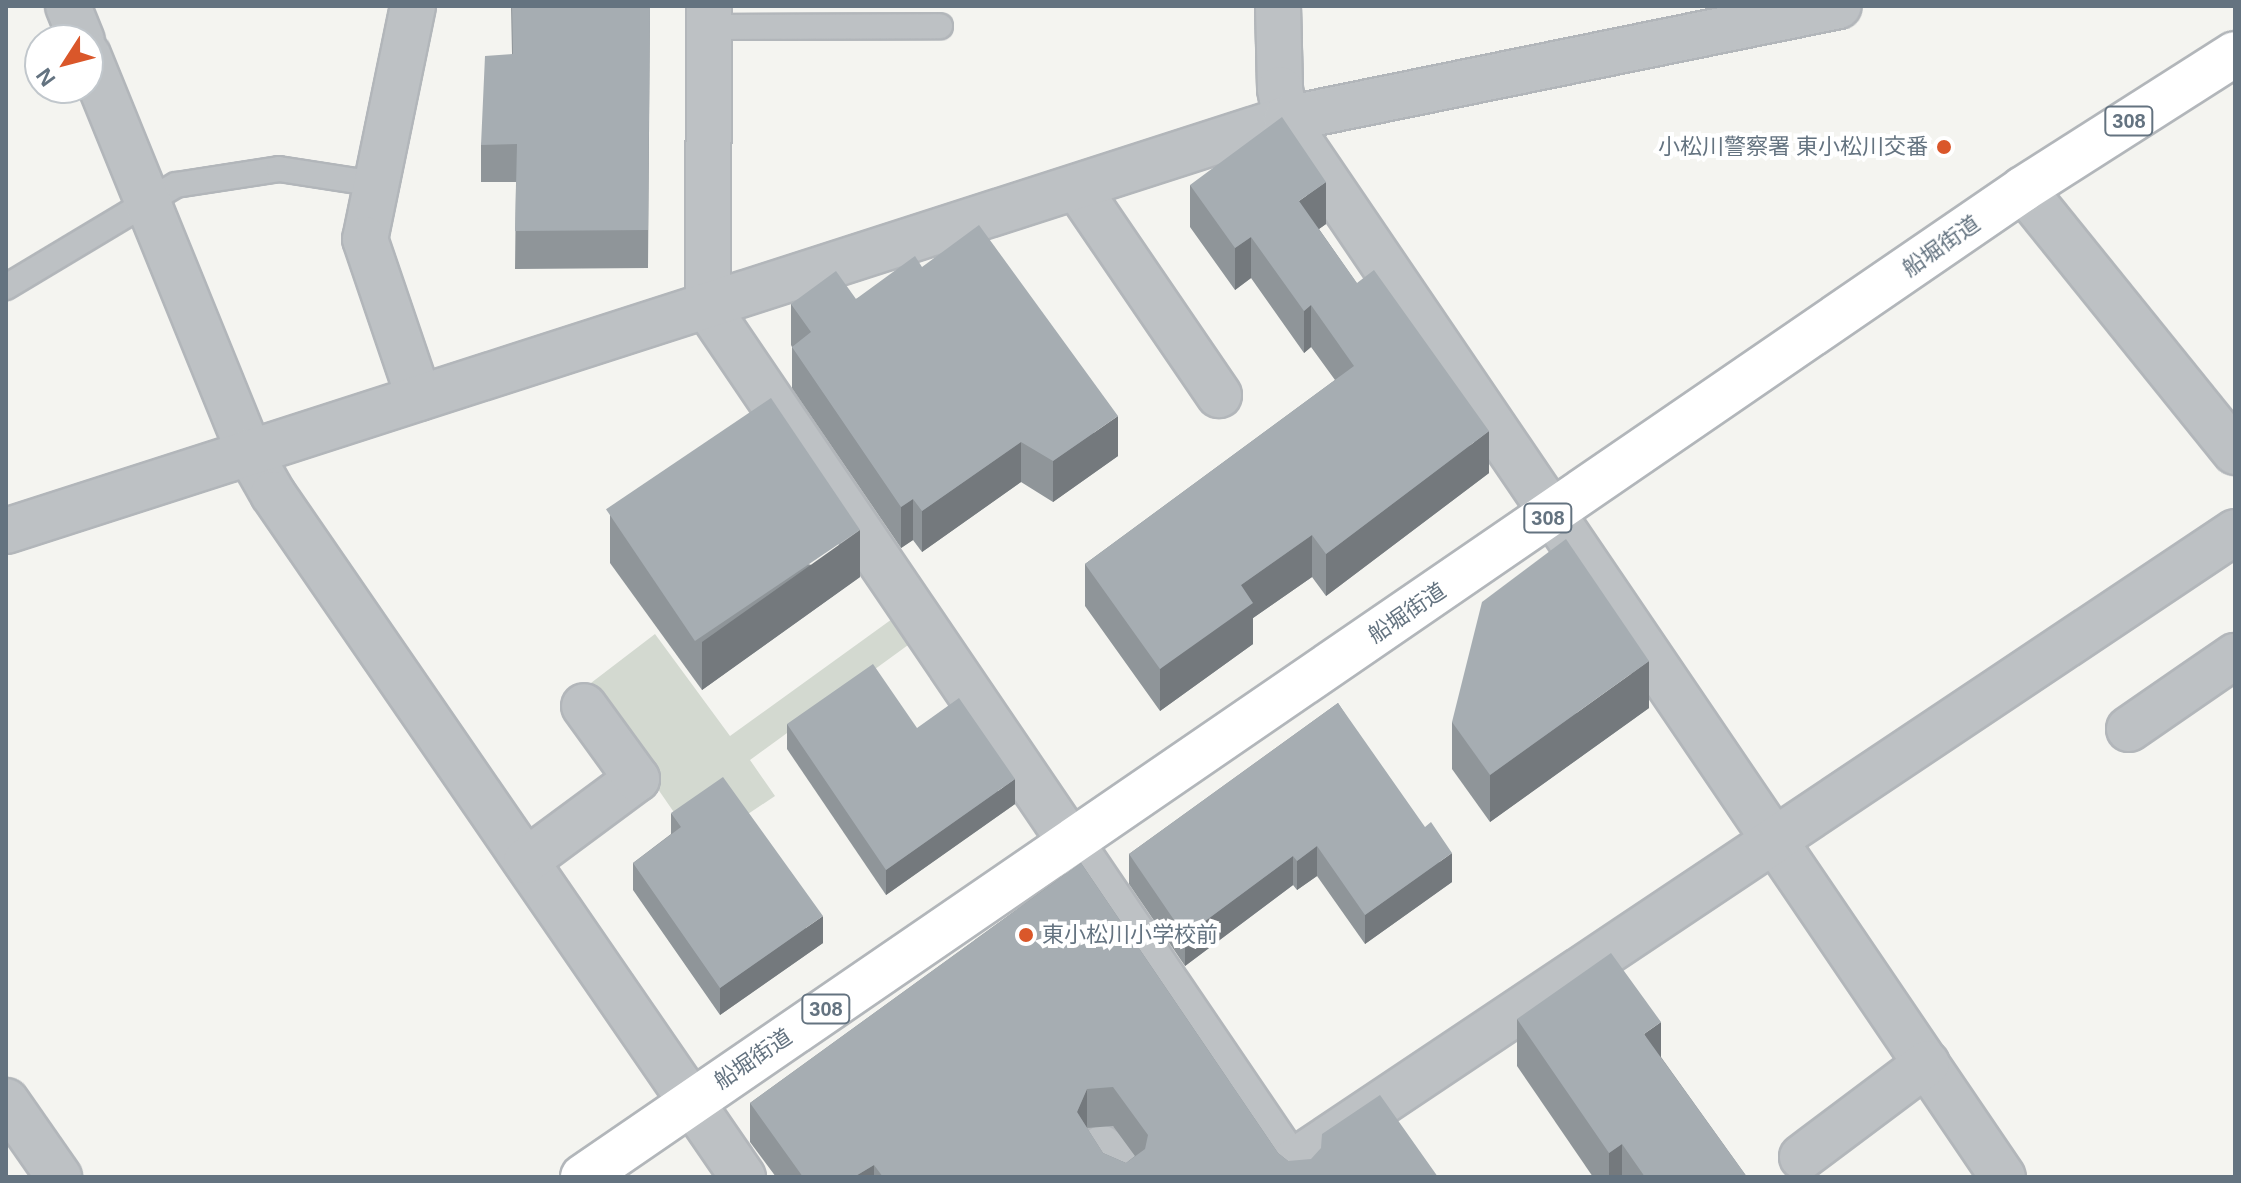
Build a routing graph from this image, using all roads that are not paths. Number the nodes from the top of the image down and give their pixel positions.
1 (413, 6) edge
2 (1278, 6) edge
3 (1839, 6) edge
4 (1781, 11) edge
5 (709, 17) edge
6 (940, 26) dead end
7 (2235, 54) edge
8 (104, 94) edge
9 (1286, 119) junction
10 (376, 184) junction
11 (1077, 187) junction
12 (2023, 189) junction
13 (148, 201) junction
14 (6, 287) edge
15 (708, 308) junction
16 (1219, 395) dead end
17 (419, 398) junction
18 (249, 452) junction
19 (2235, 452) edge
20 (1551, 516) junction
21 (6, 531) edge
22 (2235, 532) edge
23 (2235, 656) edge
24 (584, 706) dead end
25 (2129, 729) dead end
26 (1777, 842) junction
27 (1070, 843) junction
28 (526, 861) junction
29 (1927, 1063) junction
30 (6, 1101) edge
31 (692, 1101) junction
32 (1802, 1157) dead end
33 (1294, 1171) edge
34 (59, 1177) edge
35 (583, 1177) edge
36 (743, 1177) edge
37 (2003, 1177) edge

1 - 10 street
2 - 9 street
3 - 4 street
4 - 9 street
5 - 6 lane
5 - 15 street
7 - 12 main road, 船堀街道 / 308
8 - 13 street
9 - 11 street
9 - 20 street
10 - 13 lane
10 - 17 street
11 - 15 street
11 - 16 street
12 - 19 street
12 - 20 main road, 船堀街道 / 308
13 - 14 lane
13 - 18 street
15 - 17 street
15 - 27 street
17 - 18 street
18 - 21 street
18 - 28 street
20 - 26 street
20 - 27 main road, 船堀街道 / 308
22 - 26 street
23 - 25 street
24 - 28 street
26 - 29 street
26 - 33 street
27 - 31 main road, 船堀街道 / 308
27 - 33 street
28 - 31 street
29 - 32 street
29 - 37 street
30 - 34 street
31 - 35 main road, 船堀街道 / 308
31 - 36 street

